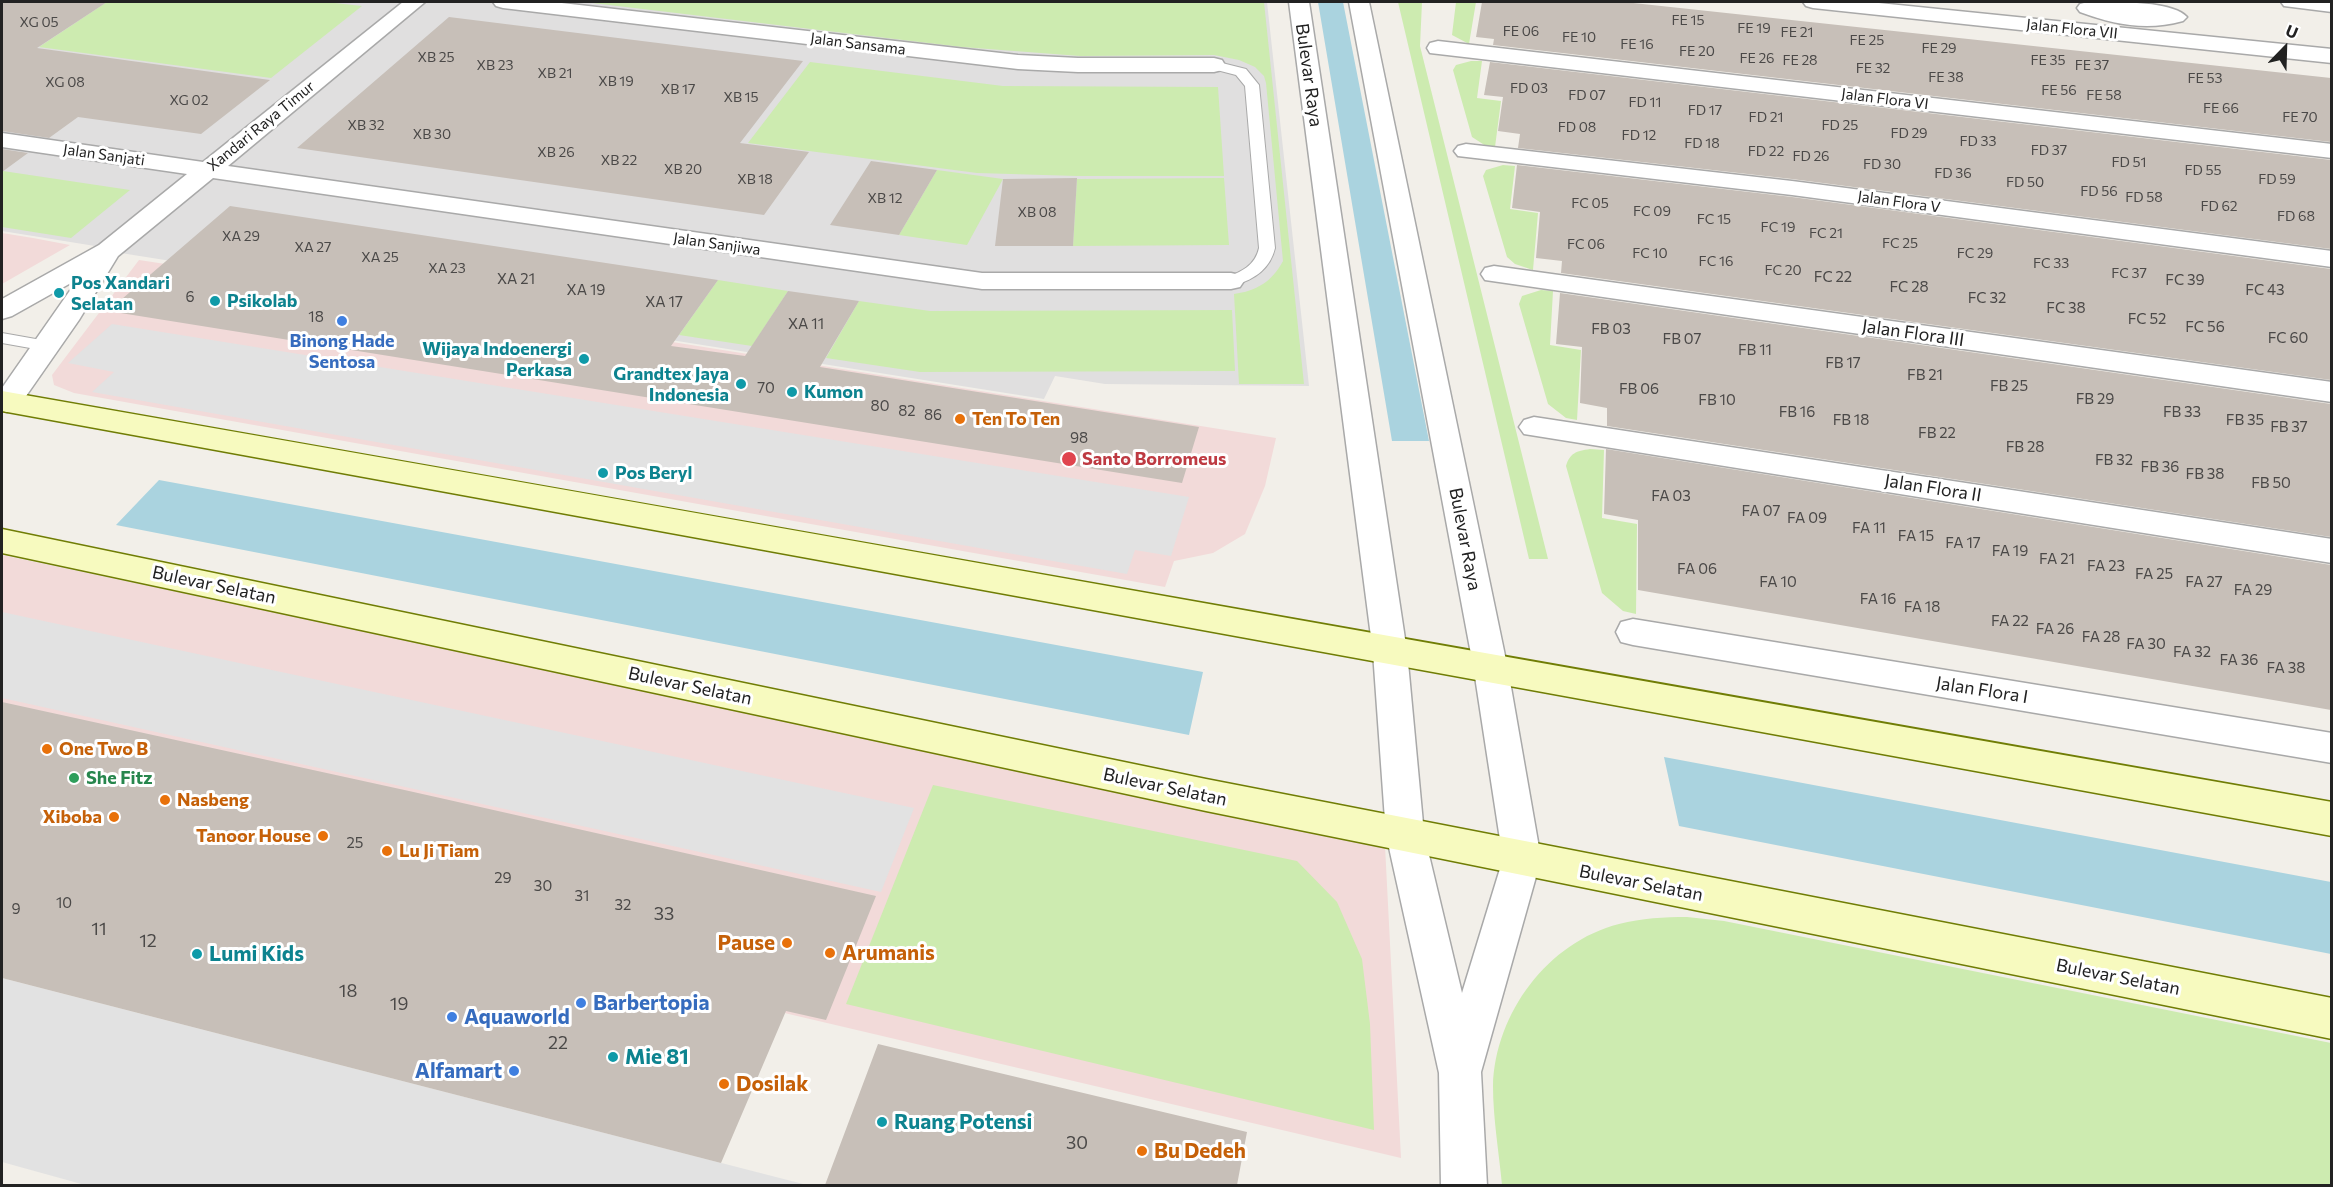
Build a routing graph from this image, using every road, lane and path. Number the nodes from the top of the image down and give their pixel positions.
1 (414, 2) edge
2 (503, 2) edge
3 (1299, 2) edge
4 (1359, 2) edge
5 (1813, 2) edge
6 (2291, 2) edge
7 (2065, 6) dead end
8 (2331, 6) edge
9 (2198, 19) dead end
10 (1438, 48) dead end
11 (2331, 56) edge
12 (1214, 65) joint
13 (2, 140) edge
14 (1466, 150) dead end
15 (2331, 151) edge
16 (206, 170) junction
17 (108, 251) junction
18 (2331, 259) edge
19 (1494, 274) dead end
20 (1231, 281) joint
21 (2, 310) edge
22 (2, 338) edge
23 (47, 346) junction
24 (2331, 392) edge
25 (3, 403) edge
26 (1534, 427) dead end
27 (2, 541) edge
28 (2331, 550) edge
29 (1633, 632) dead end
30 (1390, 652) junction
31 (1491, 670) junction
32 (2331, 748) edge
33 (2331, 819) edge
34 (1405, 834) junction
35 (1522, 859) junction
36 (2331, 1019) edge
37 (1460, 1073) junction
38 (1464, 1185) edge

1 - 16 street, Xandari Raya Timur
2 - 12 street, Jalan Sansama
3 - 30 street, Bulevar Raya
4 - 31 street, Bulevar Raya
5 - 11 street, Jalan Flora VII
6 - 8 street
7 - 9 street
10 - 15 street, Jalan Flora VI
12 - 20 lane
13 - 16 street, Jalan Sanjati
14 - 18 street, Jalan Flora V
16 - 17 street, Xandari Raya Timur
16 - 20 street, Jalan Sanjiwa
17 - 21 street
17 - 23 street
19 - 24 street, Jalan Flora III
22 - 23 lane
23 - 25 street
25 - 30 main road
26 - 28 street, Jalan Flora II
27 - 34 main road, Bulevar Selatan
29 - 32 street, Jalan Flora I
30 - 31 main road
30 - 34 street, Bulevar Raya
31 - 33 main road
31 - 35 street, Bulevar Raya
34 - 35 main road, Bulevar Selatan
34 - 37 street, Bulevar Raya
35 - 36 main road, Bulevar Selatan
35 - 37 street, Bulevar Raya
37 - 38 street, Bulevar Raya

